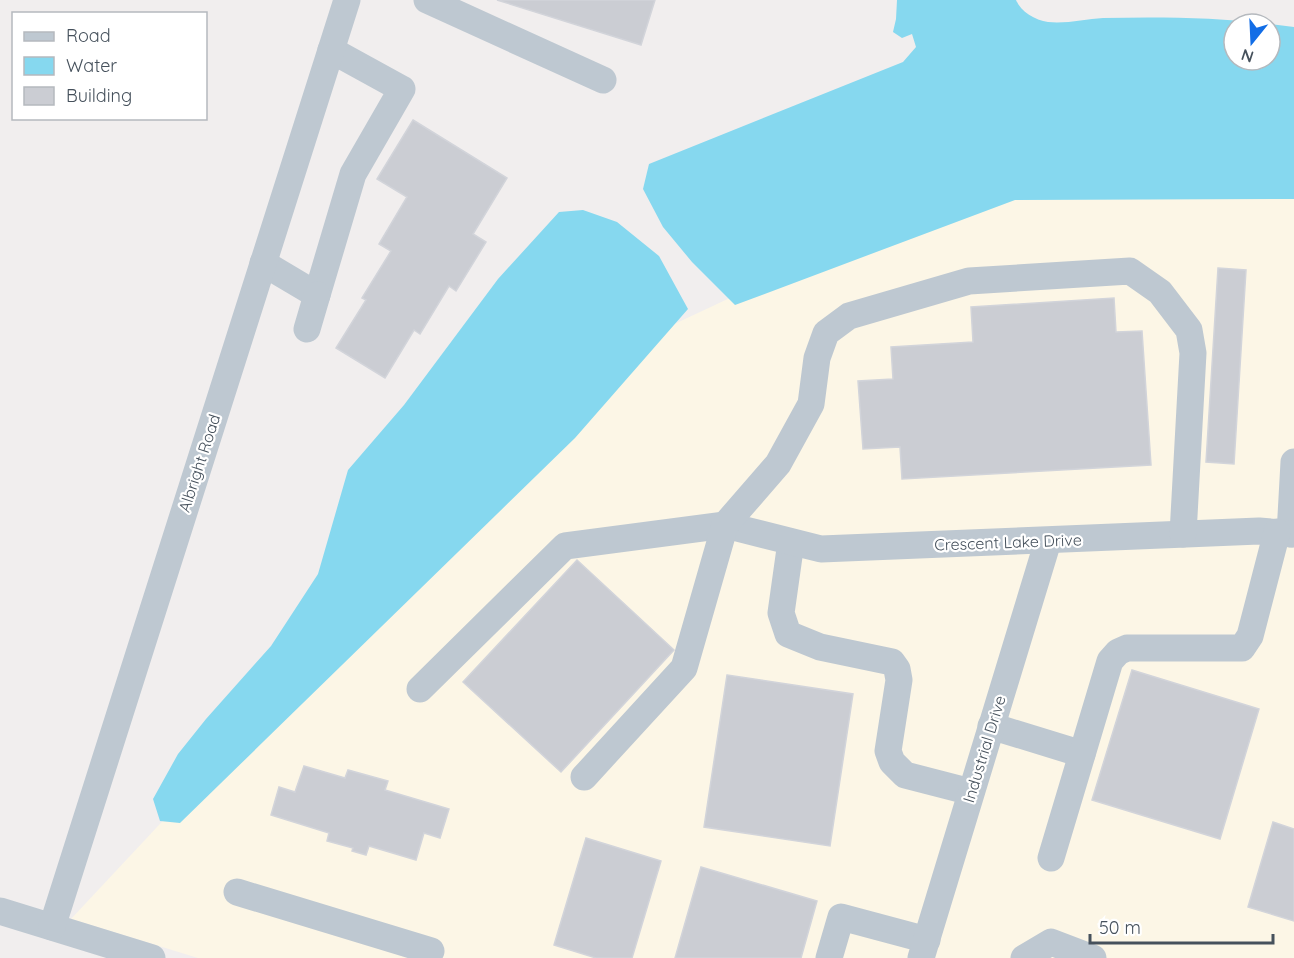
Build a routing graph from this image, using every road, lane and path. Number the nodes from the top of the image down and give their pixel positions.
1 (347, 0) edge
2 (428, 0) edge
3 (331, 50) junction
4 (603, 80) dead end
5 (263, 263) junction
6 (317, 295) junction
7 (307, 328) dead end
8 (1294, 462) edge
9 (725, 525) junction
10 (1287, 533) edge
11 (1183, 534) junction
12 (1048, 541) junction
13 (791, 542) junction
14 (420, 689) dead end
15 (992, 726) junction
16 (1082, 754) junction
17 (584, 777) dead end
18 (971, 792) junction
19 (1051, 858) dead end
20 (237, 892) dead end
21 (0, 911) edge
22 (52, 927) junction
23 (924, 949) edge
24 (437, 956) edge
25 (152, 958) edge
26 (829, 958) edge
27 (1024, 958) edge
28 (1093, 958) edge

1 - 3 street, Albright Road
2 - 4 street
3 - 5 street, Albright Road
3 - 6 street
5 - 6 street
5 - 22 street, Albright Road
6 - 7 street
8 - 10 street
9 - 11 street
9 - 13 street, Crescent Lake Drive
9 - 14 street
9 - 17 street
10 - 11 street, Crescent Lake Drive
10 - 16 street
11 - 12 street, Crescent Lake Drive
12 - 13 street, Crescent Lake Drive
12 - 15 street, Industrial Drive
13 - 18 street
15 - 16 street
15 - 18 street, Industrial Drive
16 - 19 street
18 - 23 street, Industrial Drive
20 - 24 street
21 - 22 street
22 - 25 street
23 - 26 street
27 - 28 street

